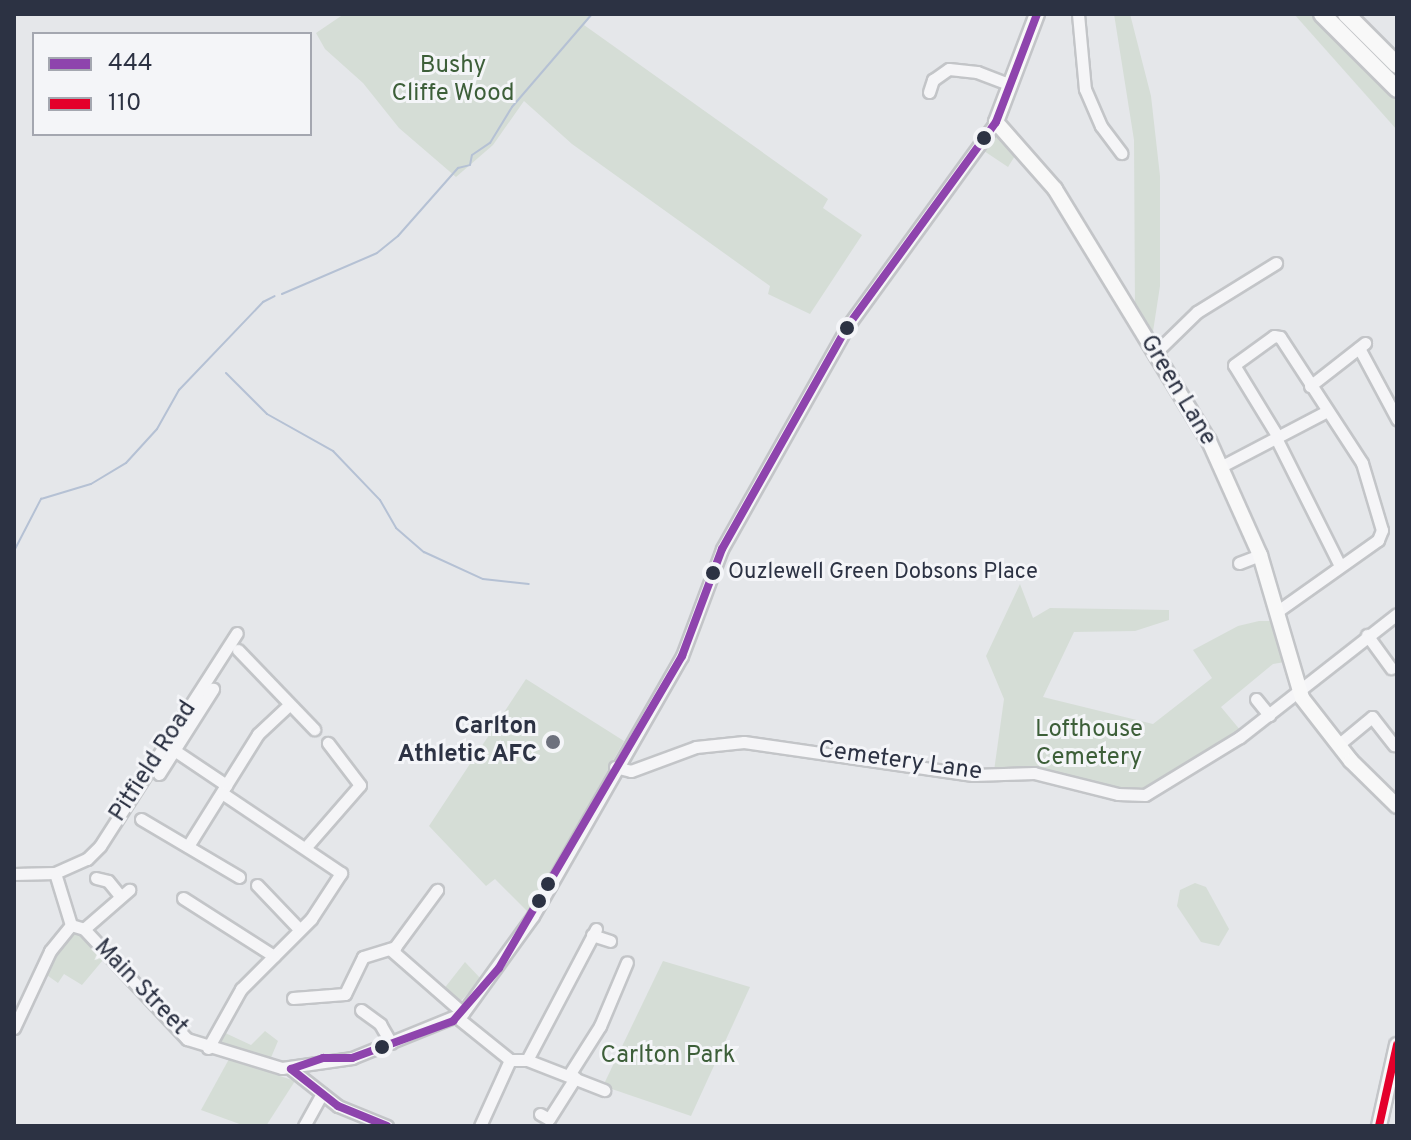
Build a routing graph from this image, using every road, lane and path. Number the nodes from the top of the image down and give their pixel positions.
1 (1037, 14) edge
2 (1078, 14) edge
3 (1322, 14) edge
4 (1346, 14) edge
5 (1397, 65) edge
6 (1011, 85) junction
7 (1397, 89) edge
8 (929, 92) dead end
9 (996, 122) junction
10 (1118, 145) dead end
11 (1276, 263) dead end
12 (1153, 349) junction
13 (1310, 386) junction
14 (1327, 411) junction
15 (1393, 419) edge
16 (1277, 437) junction
17 (1222, 466) junction
18 (1260, 555) junction
19 (1239, 563) dead end
20 (1340, 566) junction
21 (1279, 610) junction
22 (1397, 614) edge
23 (237, 633) dead end
24 (1367, 635) junction
25 (238, 650) dead end
26 (1394, 665) edge
27 (1379, 678) dead end
28 (213, 689) dead end
29 (1299, 691) junction
30 (1256, 699) dead end
31 (289, 705) junction
32 (1269, 715) junction
33 (314, 729) dead end
34 (328, 743) dead end
35 (1338, 745) junction
36 (1394, 745) dead end
37 (174, 750) junction
38 (615, 767) junction
39 (159, 774) dead end
40 (224, 789) junction
41 (1397, 806) edge
42 (141, 819) dead end
43 (188, 846) junction
44 (306, 847) junction
45 (55, 873) junction
46 (14, 874) edge
47 (239, 877) dead end
48 (96, 878) dead end
49 (257, 885) dead end
50 (437, 890) dead end
51 (183, 898) dead end
52 (71, 925) junction
53 (84, 929) junction
54 (299, 929) junction
55 (610, 941) dead end
56 (390, 949) junction
57 (274, 956) junction
58 (627, 962) dead end
59 (301, 1003) dead end
60 (361, 1010) dead end
61 (461, 1015) junction
62 (14, 1028) edge
63 (391, 1043) junction
64 (1397, 1045) edge
65 (208, 1048) junction
66 (510, 1060) junction
67 (527, 1060) junction
68 (291, 1069) junction
69 (572, 1077) junction
70 (604, 1090) dead end
71 (322, 1094) junction
72 (540, 1114) dead end
73 (304, 1126) edge
74 (387, 1126) edge
75 (480, 1126) edge
76 (1379, 1126) edge

1 - 6 main road
2 - 10 street
3 - 7 highway
4 - 5 highway
6 - 8 street
6 - 9 main road
9 - 12 main road, Green Lane
9 - 38 street
11 - 12 street
12 - 17 main road, Green Lane
13 - 14 street
13 - 15 street
13 - 16 street
14 - 16 street
14 - 20 street
16 - 17 street
16 - 20 street
17 - 18 main road, Green Lane
18 - 19 street
18 - 21 main road, Green Lane
20 - 21 street
21 - 29 main road, Green Lane
22 - 24 street, Cemetery Lane
23 - 45 street, Pitfield Road
24 - 26 street
24 - 29 street, Cemetery Lane
25 - 31 street
26 - 27 street
28 - 37 street
29 - 32 street, Cemetery Lane
29 - 35 main road
30 - 32 street
31 - 33 street
31 - 40 street
32 - 38 street, Cemetery Lane
34 - 44 street
35 - 36 street
35 - 41 main road
37 - 39 street
37 - 40 street
38 - 61 street
40 - 43 street
40 - 44 street
42 - 43 street
43 - 47 street
44 - 54 street
45 - 46 street
45 - 52 street
48 - 53 street
49 - 54 street
50 - 56 street
51 - 57 street
52 - 53 street
52 - 62 street
53 - 65 street, Main Street
54 - 57 street
55 - 67 street
56 - 59 street
56 - 61 street
57 - 65 street
58 - 69 street
60 - 63 street
61 - 63 street
61 - 66 street
63 - 68 street
64 - 76 main road
65 - 68 street, Main Street
66 - 67 street
66 - 75 street
67 - 69 street
68 - 71 street
69 - 70 street
69 - 72 street
71 - 73 street
71 - 74 street

